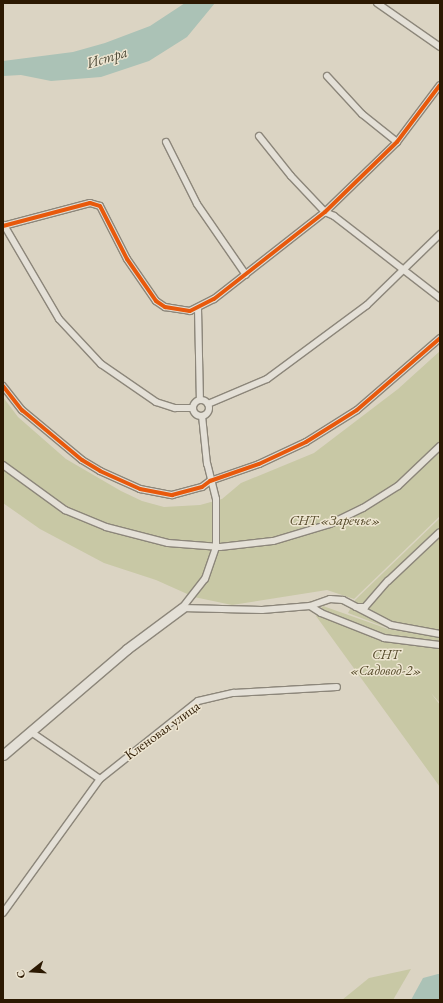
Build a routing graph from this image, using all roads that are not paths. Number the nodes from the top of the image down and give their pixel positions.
1 (377, 3) edge
2 (440, 47) edge
3 (327, 76) dead end
4 (440, 85) edge
5 (259, 136) dead end
6 (166, 142) dead end
7 (397, 142) junction
8 (326, 212) junction
9 (4, 225) edge
10 (440, 234) edge
11 (403, 269) junction
12 (246, 275) junction
13 (440, 298) edge
14 (198, 308) junction
15 (440, 338) edge
16 (3, 386) edge
17 (200, 400) junction
18 (208, 404) junction
19 (193, 408) junction
20 (202, 416) junction
21 (440, 446) edge
22 (3, 465) edge
23 (210, 481) junction
24 (440, 532) edge
25 (216, 547) junction
26 (310, 606) junction
27 (354, 607) junction
28 (182, 608) junction
29 (440, 634) edge
30 (440, 645) edge
31 (337, 687) dead end
32 (31, 732) junction
33 (3, 755) edge
34 (100, 779) junction
35 (3, 913) edge

1 - 2 street
3 - 7 street
4 - 7 street
5 - 8 street
6 - 12 street
7 - 8 street
8 - 11 street
8 - 12 street
9 - 14 street
9 - 19 street
10 - 11 street
11 - 13 street
11 - 18 street
12 - 14 street
14 - 17 street
15 - 23 street
16 - 23 street
17 - 18 street
17 - 19 street
18 - 20 street
19 - 20 street
20 - 23 street
21 - 25 street
22 - 25 street
23 - 25 street
24 - 27 street
25 - 28 street
26 - 27 street
26 - 28 street
26 - 30 street
27 - 29 street
28 - 32 street
31 - 34 street, Кленовая улица
32 - 33 street
32 - 34 street
34 - 35 street, Кленовая улица

